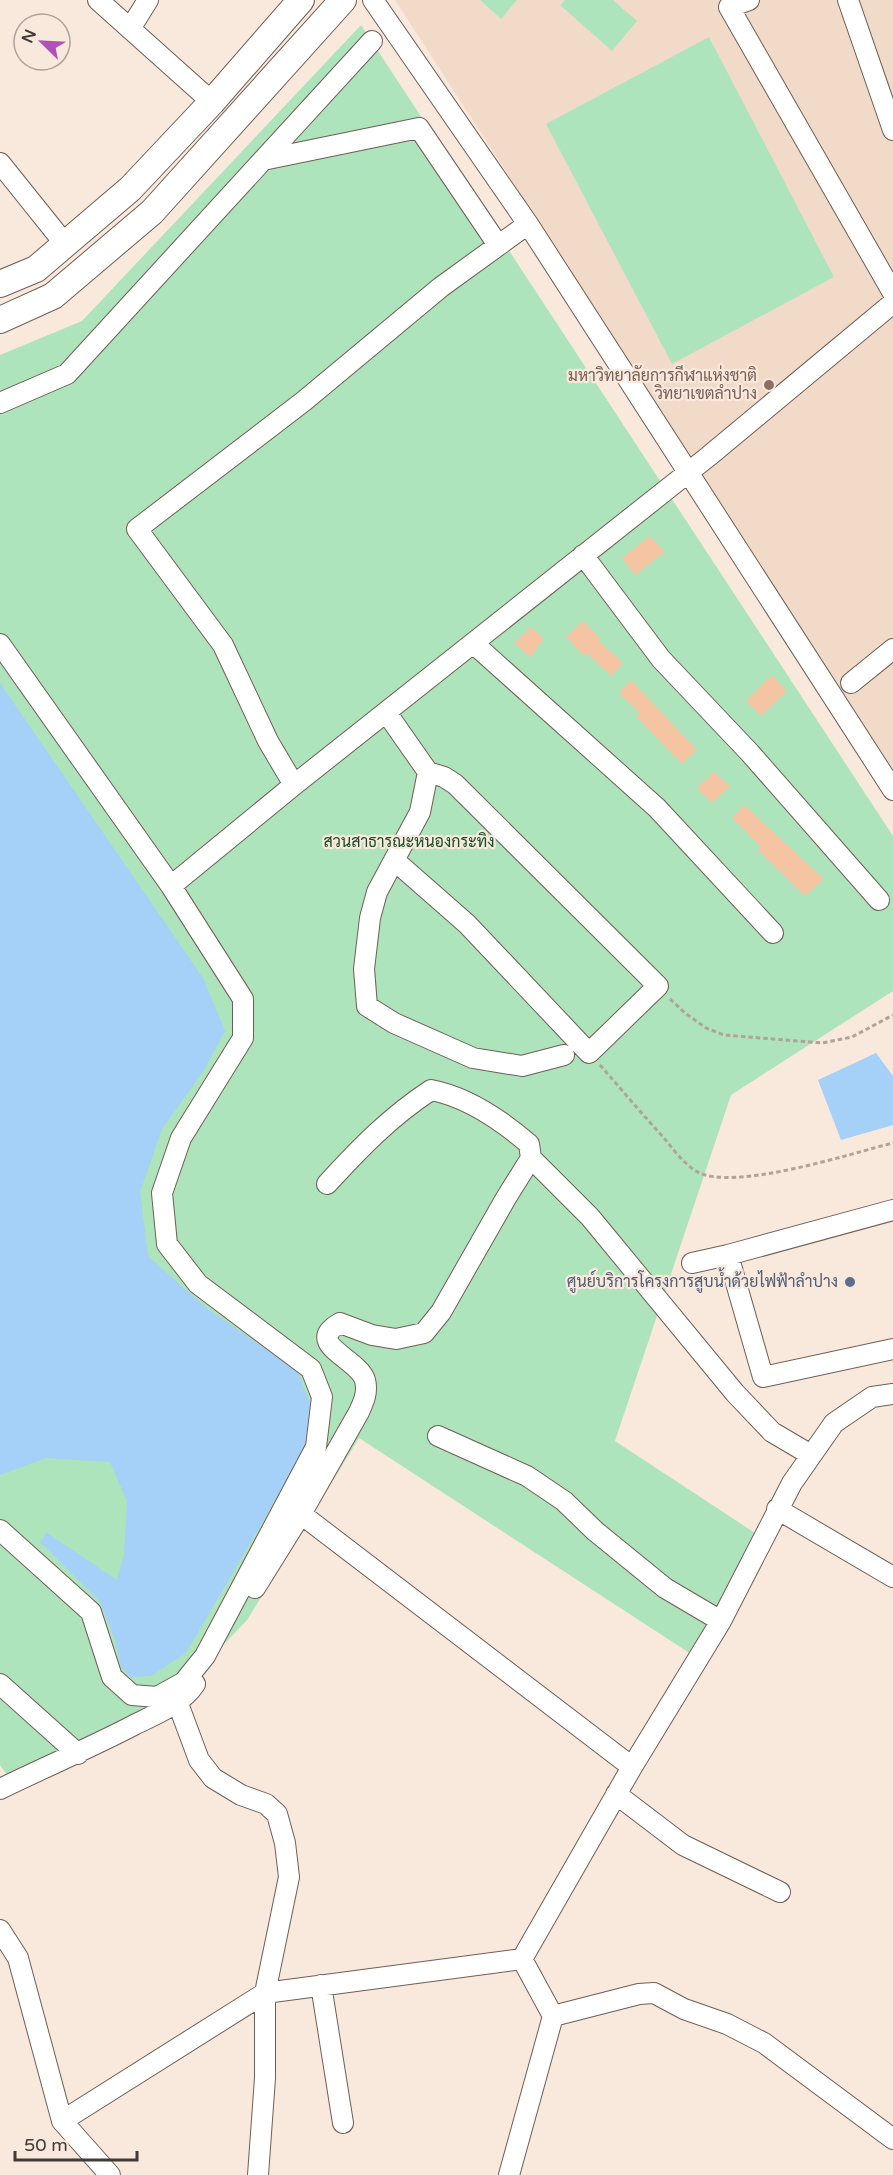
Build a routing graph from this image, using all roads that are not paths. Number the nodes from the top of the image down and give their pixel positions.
1 (98, 0) edge
2 (148, 0) edge
3 (301, 0) edge
4 (343, 0) edge
5 (373, 0) edge
6 (749, 0) edge
7 (848, 0) edge
8 (727, 3) edge
9 (130, 29) junction
10 (372, 41) dead end
11 (212, 102) junction
12 (893, 130) edge
13 (263, 160) junction
14 (0, 163) edge
15 (528, 224) junction
16 (65, 244) junction
17 (498, 245) junction
18 (0, 284) edge
19 (893, 293) edge
20 (893, 303) edge
21 (0, 320) edge
22 (0, 403) edge
23 (688, 472) junction
24 (583, 555) junction
25 (472, 643) junction
26 (0, 644) edge
27 (893, 650) edge
28 (851, 683) dead end
29 (386, 712) junction
30 (428, 772) junction
31 (294, 785) junction
32 (893, 790) edge
33 (394, 860) junction
34 (171, 886) junction
35 (879, 900) dead end
36 (773, 933) dead end
37 (564, 1055) dead end
38 (531, 1158) junction
39 (327, 1184) dead end
40 (893, 1210) edge
41 (728, 1255) junction
42 (692, 1263) dead end
43 (893, 1349) edge
44 (893, 1394) edge
45 (438, 1436) dead end
46 (811, 1455) junction
47 (777, 1509) junction
48 (301, 1514) junction
49 (0, 1530) edge
50 (893, 1577) edge
51 (721, 1621) junction
52 (0, 1684) edge
53 (132, 1695) junction
54 (177, 1701) junction
55 (139, 1723) junction
56 (78, 1754) junction
57 (632, 1767) junction
58 (0, 1789) edge
59 (616, 1794) junction
60 (780, 1892) dead end
61 (0, 1930) edge
62 (522, 1959) junction
63 (321, 1985) junction
64 (265, 1993) junction
65 (553, 2016) junction
66 (62, 2121) junction
67 (343, 2123) dead end
68 (893, 2139) edge
69 (110, 2175) edge
70 (258, 2175) edge
71 (509, 2175) edge

1 - 9 street
2 - 9 street
3 - 11 main road
4 - 21 main road
5 - 15 street
6 - 8 street
7 - 12 street
8 - 19 street
9 - 11 street
10 - 13 street
11 - 16 main road
13 - 17 street
13 - 22 street
14 - 16 street
15 - 17 street
15 - 23 street
16 - 18 main road
17 - 31 street
20 - 23 street
23 - 24 street
23 - 32 street
24 - 25 street
24 - 35 street
25 - 29 street
25 - 36 street
26 - 34 street
27 - 28 street
29 - 30 street
29 - 31 street
30 - 33 street
30 - 33 street
31 - 34 street
33 - 37 street
34 - 53 street
38 - 39 street
38 - 46 street
38 - 48 street
40 - 41 street
41 - 42 street
41 - 43 street
44 - 46 street
45 - 51 street
46 - 47 street
47 - 50 street
47 - 51 street
48 - 54 street
48 - 57 street
49 - 53 street
51 - 57 street
52 - 56 street
53 - 55 street
54 - 55 street
54 - 64 street
55 - 56 street
56 - 58 street
57 - 59 street
59 - 60 street
59 - 62 street
61 - 66 street
62 - 63 street
62 - 65 street
63 - 64 street
63 - 67 street
64 - 66 street
64 - 70 street
65 - 68 street
65 - 71 street
66 - 69 street

